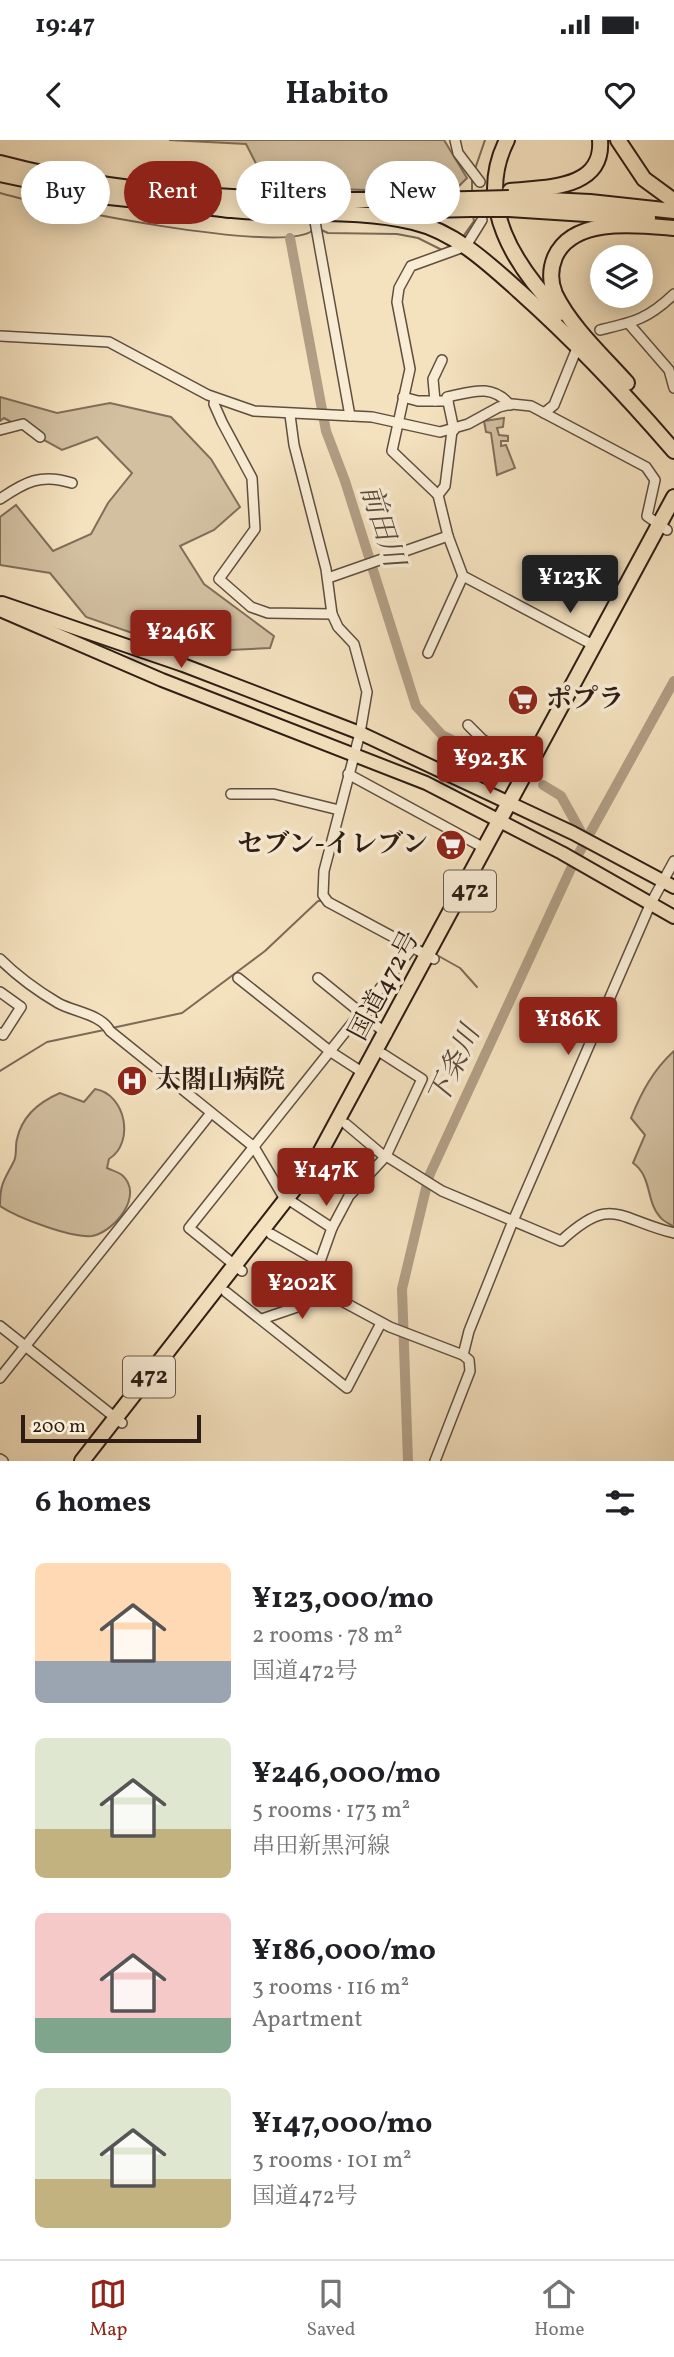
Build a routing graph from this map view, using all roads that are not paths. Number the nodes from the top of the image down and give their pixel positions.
1 (455, 140) edge
2 (498, 140) edge
3 (507, 140) edge
4 (600, 140) edge
5 (618, 140) edge
6 (0, 163) edge
7 (0, 174) edge
8 (480, 183) dead end
9 (124, 199) edge
10 (509, 199) junction
11 (674, 201) edge
12 (473, 205) junction
13 (222, 209) joint
14 (674, 211) edge
15 (674, 222) edge
16 (315, 224) edge
17 (674, 228) edge
18 (469, 241) dead end
19 (458, 249) dead end
20 (674, 294) edge
21 (630, 325) junction
22 (600, 330) dead end
23 (0, 336) edge
24 (575, 347) junction
25 (596, 348) junction
26 (442, 360) dead end
27 (674, 388) edge
28 (403, 397) junction
29 (215, 398) junction
30 (435, 401) junction
31 (448, 401) junction
32 (510, 405) junction
33 (544, 413) junction
34 (290, 415) junction
35 (350, 416) junction
36 (397, 420) junction
37 (0, 430) edge
38 (453, 430) junction
39 (40, 437) dead end
40 (674, 439) edge
41 (674, 452) edge
42 (72, 483) dead end
43 (438, 495) junction
44 (674, 497) edge
45 (0, 499) edge
46 (674, 516) edge
47 (663, 528) junction
48 (448, 536) junction
49 (463, 576) junction
50 (328, 578) junction
51 (0, 603) edge
52 (0, 610) edge
53 (332, 614) junction
54 (595, 646) junction
55 (428, 653) dead end
56 (468, 725) dead end
57 (360, 733) junction
58 (352, 754) junction
59 (528, 770) junction
60 (348, 774) junction
61 (231, 794) dead end
62 (513, 806) junction
63 (339, 810) junction
64 (504, 823) junction
65 (486, 849) junction
66 (674, 860) edge
67 (668, 884) edge
68 (650, 905) junction
69 (674, 917) edge
70 (413, 947) junction
71 (431, 957) junction
72 (0, 959) edge
73 (238, 978) dead end
74 (318, 978) dead end
75 (0, 992) edge
76 (361, 1014) junction
77 (0, 1033) edge
78 (387, 1034) junction
79 (331, 1052) junction
80 (383, 1054) junction
81 (365, 1074) junction
82 (211, 1113) junction
83 (346, 1124) junction
84 (254, 1147) junction
85 (386, 1156) junction
86 (291, 1201) junction
87 (513, 1221) junction
88 (332, 1228) junction
89 (674, 1233) edge
90 (271, 1234) junction
91 (320, 1262) junction
92 (239, 1268) junction
93 (314, 1286) junction
94 (226, 1292) junction
95 (262, 1319) junction
96 (385, 1325) junction
97 (0, 1326) edge
98 (25, 1346) junction
99 (463, 1355) junction
100 (0, 1378) edge
101 (119, 1421) junction
102 (82, 1461) edge
103 (93, 1461) edge
104 (435, 1461) edge

1 - 8 street
2 - 24 highway
3 - 25 highway
4 - 10 highway
5 - 11 highway
6 - 12 highway
7 - 9 highway
10 - 12 highway
10 - 14 highway
10 - 15 highway
12 - 13 highway
12 - 18 street
13 - 24 highway
16 - 35 street
17 - 25 highway
19 - 28 street
20 - 21 street
21 - 22 street
21 - 27 street
23 - 29 street
24 - 33 street
24 - 41 highway
25 - 40 highway
26 - 30 street
28 - 30 street
28 - 36 street
29 - 34 street
29 - 53 street
30 - 31 street
31 - 32 street
31 - 38 street
32 - 33 street
32 - 38 street
33 - 47 street
34 - 35 street
34 - 50 street
35 - 36 street
36 - 38 street
36 - 43 street
37 - 39 street
38 - 43 street
42 - 45 street
43 - 48 street
44 - 47 highway, 国道472号 / 472
46 - 47 highway, 国道472号 / 472
47 - 54 highway, 国道472号 / 472
47 - 62 highway, 国道472号 / 472
48 - 49 street
48 - 50 street
49 - 54 street
49 - 55 street
50 - 53 street
51 - 57 main road
52 - 58 main road
53 - 57 street
54 - 59 highway, 国道472号 / 472
56 - 59 street
57 - 58 street
57 - 62 main road
58 - 60 street
58 - 64 main road
59 - 62 highway, 国道472号 / 472
60 - 63 street
60 - 65 street
61 - 63 street
62 - 64 highway, 国道472号 / 472
62 - 67 main road
63 - 70 street
64 - 65 highway, 国道472号 / 472
64 - 68 main road
64 - 71 highway, 国道472号 / 472
65 - 71 highway, 国道472号 / 472
66 - 67 street
67 - 68 street
68 - 69 main road
68 - 87 street
70 - 71 street
70 - 76 street
71 - 78 highway, 国道472号 / 472
71 - 80 highway, 国道472号 / 472
72 - 82 street
73 - 79 street
74 - 76 street
75 - 77 street
76 - 78 street
76 - 79 street
78 - 81 highway, 国道472号 / 472
79 - 81 street
79 - 84 street
80 - 83 highway, 国道472号 / 472
80 - 85 street
81 - 86 highway, 国道472号 / 472
82 - 84 street
82 - 98 street
83 - 85 street
83 - 86 highway, 国道472号 / 472
84 - 86 street
84 - 92 street
85 - 87 street
85 - 88 street
86 - 88 street
86 - 90 highway, 国道472号 / 472
86 - 92 highway, 国道472号 / 472
87 - 89 street
87 - 99 street
88 - 91 street
90 - 91 street
90 - 92 highway, 国道472号 / 472
91 - 93 street
92 - 94 highway, 国道472号 / 472
92 - 101 highway, 国道472号 / 472
93 - 95 street
93 - 96 street
94 - 95 street
94 - 101 highway, 国道472号 / 472
95 - 96 street
96 - 99 street
97 - 98 street
98 - 100 street
98 - 101 street
99 - 104 street
101 - 102 highway, 国道472号 / 472
101 - 103 highway, 国道472号 / 472

